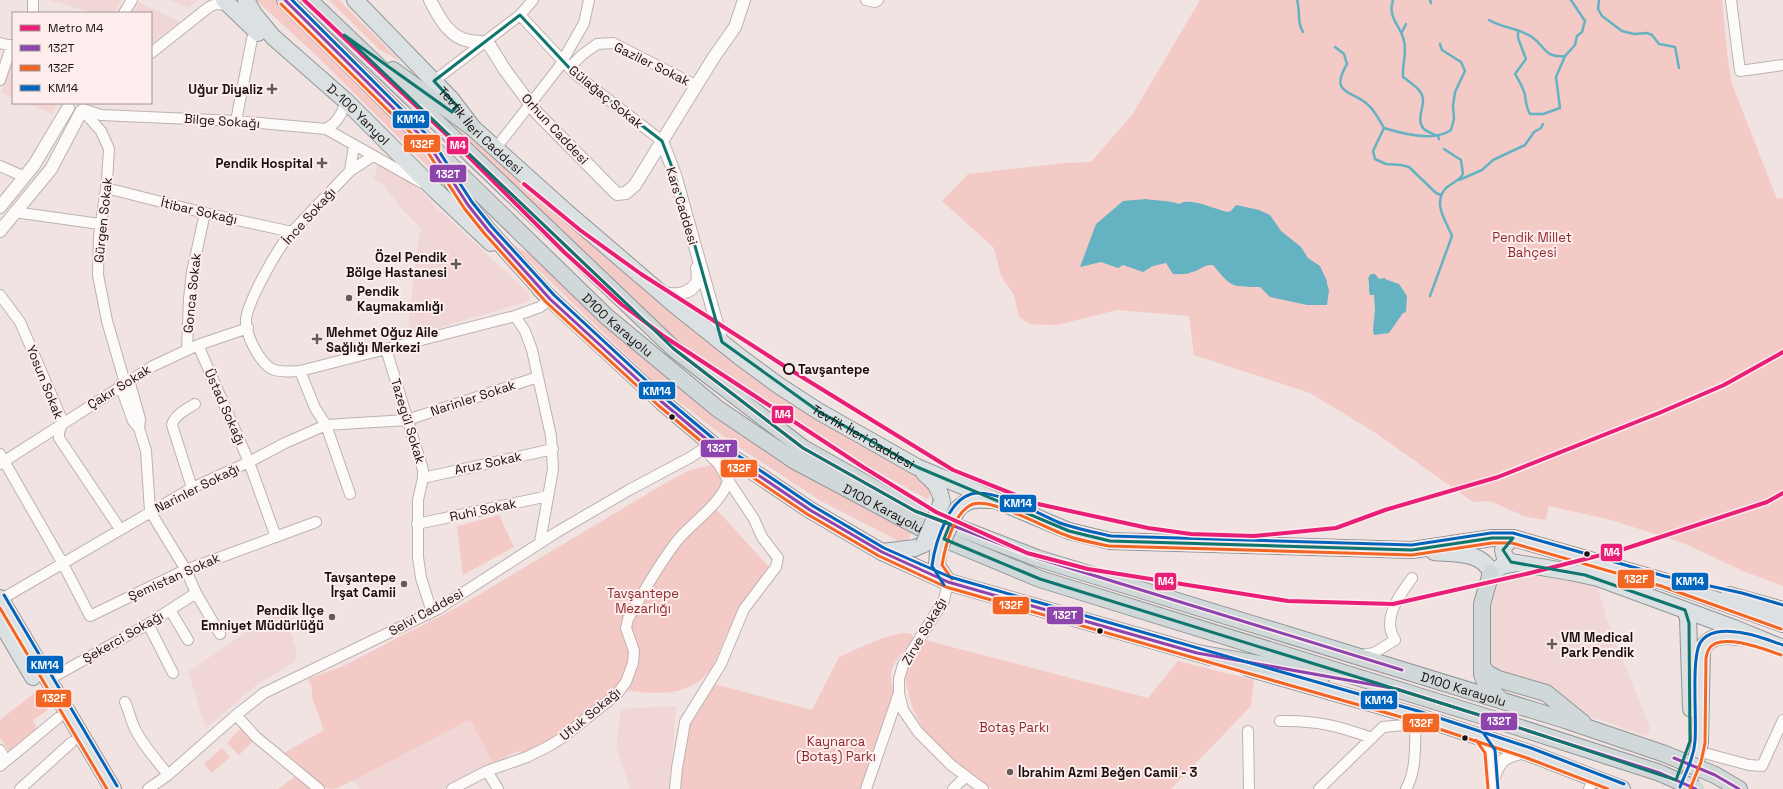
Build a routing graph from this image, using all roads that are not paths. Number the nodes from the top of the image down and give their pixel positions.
1 (33, 0) edge
2 (132, 0) edge
3 (246, 0) edge
4 (285, 0) edge
5 (309, 0) edge
6 (345, 0) edge
7 (355, 0) edge
8 (430, 0) edge
9 (533, 0) edge
10 (589, 0) edge
11 (744, 0) edge
12 (748, 0) edge
13 (866, 0) edge
14 (878, 0) edge
15 (1731, 0) edge
16 (231, 2) edge
17 (33, 12) edge
18 (125, 12) edge
19 (254, 14) junction
20 (520, 15) junction
21 (258, 32) junction
22 (344, 35) junction
23 (482, 42) junction
24 (0, 43) edge
25 (12, 46) edge
26 (12, 49) edge
27 (152, 52) edge
28 (562, 60) junction
29 (1783, 65) edge
30 (569, 68) junction
31 (708, 68) junction
32 (0, 80) edge
33 (322, 80) junction
34 (434, 81) junction
35 (697, 86) junction
36 (346, 101) junction
37 (530, 105) junction
38 (68, 106) edge
39 (82, 109) edge
40 (236, 120) junction
41 (473, 128) junction
42 (326, 129) junction
43 (662, 141) junction
44 (427, 142) junction
45 (354, 145) junction
46 (496, 148) junction
47 (372, 156) junction
48 (669, 161) junction
49 (0, 166) edge
50 (350, 171) junction
51 (25, 177) junction
52 (106, 188) junction
53 (434, 189) junction
54 (0, 207) edge
55 (14, 212) junction
56 (205, 213) junction
57 (100, 224) junction
58 (0, 231) edge
59 (292, 232) junction
60 (658, 291) junction
61 (0, 295) edge
62 (550, 299) junction
63 (515, 316) junction
64 (248, 328) junction
65 (722, 342) junction
66 (198, 345) junction
67 (386, 349) junction
68 (187, 350) junction
69 (300, 371) junction
70 (538, 377) junction
71 (124, 383) junction
72 (195, 404) dead end
73 (408, 420) junction
74 (63, 422) junction
75 (326, 425) junction
76 (706, 445) junction
77 (553, 449) junction
78 (2, 460) edge
79 (249, 462) junction
80 (917, 468) junction
81 (423, 478) junction
82 (728, 480) junction
83 (192, 488) junction
84 (350, 494) dead end
85 (548, 496) junction
86 (996, 501) junction
87 (150, 511) junction
88 (316, 522) dead end
89 (417, 524) junction
90 (120, 529) junction
91 (276, 537) junction
92 (1513, 538) junction
93 (540, 542) junction
94 (1412, 550) junction
95 (882, 552) junction
96 (62, 562) junction
97 (1517, 564) junction
98 (186, 570) junction
99 (1491, 573) junction
100 (1412, 578) dead end
101 (1664, 580) junction
102 (948, 582) junction
103 (196, 593) junction
104 (0, 599) edge
105 (170, 610) junction
106 (1685, 610) junction
107 (1783, 610) edge
108 (432, 612) junction
109 (0, 621) edge
110 (148, 624) junction
111 (1783, 624) edge
112 (220, 634) dead end
113 (188, 640) dead end
114 (1783, 649) edge
115 (1197, 653) junction
116 (1355, 656) junction
117 (1482, 666) junction
118 (173, 673) dead end
119 (48, 680) junction
120 (1397, 689) junction
121 (899, 693) junction
122 (1503, 701) junction
123 (125, 702) dead end
124 (236, 715) junction
125 (58, 718) junction
126 (1415, 720) junction
127 (1783, 720) edge
128 (1280, 721) dead end
129 (1590, 729) junction
130 (1248, 730) dead end
131 (1480, 737) junction
132 (1372, 738) junction
133 (72, 742) junction
134 (0, 750) edge
135 (1525, 752) junction
136 (1708, 754) dead end
137 (3, 764) edge
138 (487, 771) junction
139 (168, 775) junction
140 (966, 776) junction
141 (1493, 784) edge
142 (1591, 784) edge
143 (20, 789) edge
144 (100, 789) edge
145 (113, 789) edge
146 (148, 789) edge
147 (319, 789) edge
148 (452, 789) edge
149 (498, 789) edge
150 (675, 789) edge
151 (866, 789) edge
152 (954, 789) edge
153 (983, 789) edge
154 (1249, 789) edge
155 (1319, 789) edge
156 (1406, 789) edge
157 (1622, 789) edge
158 (1672, 789) edge
159 (1685, 789) edge
160 (1696, 789) edge
161 (1739, 789) edge

1 - 17 street
2 - 18 street
3 - 19 main road
4 - 44 highway, D100 Karayolu
5 - 22 highway, D100 Karayolu
6 - 41 main road
7 - 34 main road, Tevfik İleri Caddesi
8 - 23 street
9 - 20 street
10 - 28 street
11 - 31 street
12 - 31 street
13 - 14 street
15 - 29 street
16 - 19 main road
16 - 21 main road
16 - 27 street
19 - 33 main road
20 - 23 street
20 - 28 street, Gülağaç Sokak
21 - 33 main road
21 - 40 street
22 - 41 highway
22 - 116 highway, D100 Karayolu
23 - 34 street
23 - 37 street, Orhun Caddesi
24 - 25 street
26 - 32 street
28 - 30 street, Gülağaç Sokak
28 - 37 street
30 - 35 street, Gaziler Sokak
30 - 43 street, Gülağaç Sokak
31 - 35 street
33 - 36 main road, D-100 Yanyol
34 - 41 main road, Tevfik İleri Caddesi
35 - 43 street
36 - 42 street
36 - 53 main road, D-100 Yanyol
37 - 43 street, Orhun Caddesi
37 - 46 street
38 - 39 street, Bilge Sokağı
38 - 51 street
39 - 40 street, Bilge Sokağı
39 - 52 street, Gürgen Sokak
39 - 55 street
40 - 42 street, Bilge Sokağı
41 - 46 main road, Tevfik İleri Caddesi
42 - 45 street
43 - 48 street
44 - 62 highway
44 - 120 highway, D100 Karayolu
45 - 47 street
45 - 50 street
46 - 60 main road, Tevfik İleri Caddesi
47 - 50 street, İnce Sokağı
47 - 53 street
48 - 60 street, Kars Caddesi
48 - 65 street, Kars Caddesi
49 - 51 street
50 - 59 street, İnce Sokağı
51 - 54 street
52 - 56 street, İtibar Sokağı
52 - 57 street, Gürgen Sokak
53 - 62 main road, D-100 Yanyol
55 - 57 street
55 - 58 street
56 - 59 street, İtibar Sokağı
56 - 68 street, Gonca Sokak
57 - 71 street, Gürgen Sokak
59 - 64 street, İnce Sokağı
60 - 65 main road, Tevfik İleri Caddesi
61 - 74 street, Yosun Sokak
62 - 63 street, İnce Sokağı
62 - 76 main road, D-100 Yanyol
63 - 67 street, İnce Sokağı
63 - 70 street
64 - 66 street, Çakır Sokak
64 - 69 street, İnce Sokağı
65 - 80 main road, Tevfik İleri Caddesi
66 - 68 street, Çakır Sokak
66 - 79 street, Üstad Sokağı
67 - 69 street, İnce Sokağı
67 - 73 street, Tazegül Sokak
68 - 71 street, Çakır Sokak
69 - 75 street
70 - 73 street, Narinler Sokak
70 - 77 street
71 - 74 street, Çakır Sokak
71 - 87 street, Gürgen Sokak
72 - 83 street
73 - 75 street, Narinler Sokağı
73 - 81 street, Tazegül Sokak
74 - 78 street, Çakır Sokak
74 - 90 street, Yosun Sokak
75 - 79 street, Narinler Sokağı
75 - 84 street
76 - 82 street
76 - 93 street, Selvi Caddesi
76 - 95 main road, D-100 Yanyol
77 - 81 street, Aruz Sokak
77 - 85 street
78 - 96 street
79 - 83 street, Narinler Sokağı
79 - 91 street, Üstad Sokağı
80 - 86 main road, Tevfik İleri Caddesi
80 - 95 main road, bridge
81 - 89 street, Tazegül Sokak
82 - 138 street, Ufuk Sokağı
82 - 150 street
83 - 87 street, Narinler Sokağı
85 - 89 street, Ruhi Sokak
85 - 93 street
86 - 94 main road, Tevfik İleri Caddesi
86 - 102 main road, bridge
87 - 90 street, Narinler Sokağı
87 - 98 street
88 - 91 street, Şemistan Sokak
89 - 108 street, Tazegül Sokak
90 - 96 street, Narinler Sokağı
91 - 98 street, Şemistan Sokak
92 - 94 main road, Tevfik İleri Caddesi
92 - 97 main road
92 - 101 main road, Tevfik İleri Caddesi
93 - 108 street, Selvi Caddesi
94 - 99 main road
95 - 102 main road, D-100 Yanyol
96 - 98 street, Şemistan Sokak
96 - 104 street, Narinler Sokağı
97 - 99 main road
97 - 106 main road
98 - 103 street
99 - 117 highway
100 - 116 street
101 - 107 main road
101 - 111 main road, Tevfik İleri Caddesi
102 - 115 main road, D-100 Yanyol
102 - 121 street, Zirve Sokağı
103 - 105 street, Şekerci Sokağı
103 - 112 street
104 - 119 main road
105 - 110 street, Şekerci Sokağı
105 - 113 street
106 - 114 main road
106 - 158 main road
108 - 124 street, Selvi Caddesi
109 - 125 main road
110 - 118 street
110 - 119 street, Şekerci Sokağı
114 - 159 main road
115 - 120 highway
115 - 126 main road, D-100 Yanyol
116 - 122 highway, D100 Karayolu
117 - 122 highway
117 - 129 highway
119 - 145 main road
120 - 160 highway, D100 Karayolu, bridge
121 - 140 street, Zirve Sokağı
121 - 151 street
122 - 129 highway, D100 Karayolu
123 - 139 street
124 - 139 street, Selvi Caddesi
124 - 147 street
125 - 133 main road
125 - 137 street
126 - 131 main road, D-100 Yanyol
126 - 132 street
126 - 156 street
127 - 136 street
128 - 132 street
129 - 161 highway, D100 Karayolu, bridge
130 - 154 street
131 - 135 main road, D-100 Yanyol
131 - 141 street
132 - 155 street
133 - 143 street
133 - 144 main road
134 - 137 street
135 - 141 street
135 - 142 main road, D-100 Yanyol
138 - 148 street, Ufuk Sokağı
138 - 149 street
139 - 146 street, Selvi Caddesi
140 - 152 street
140 - 153 street, Zirve Sokağı
142 - 157 main road, D-100 Yanyol

